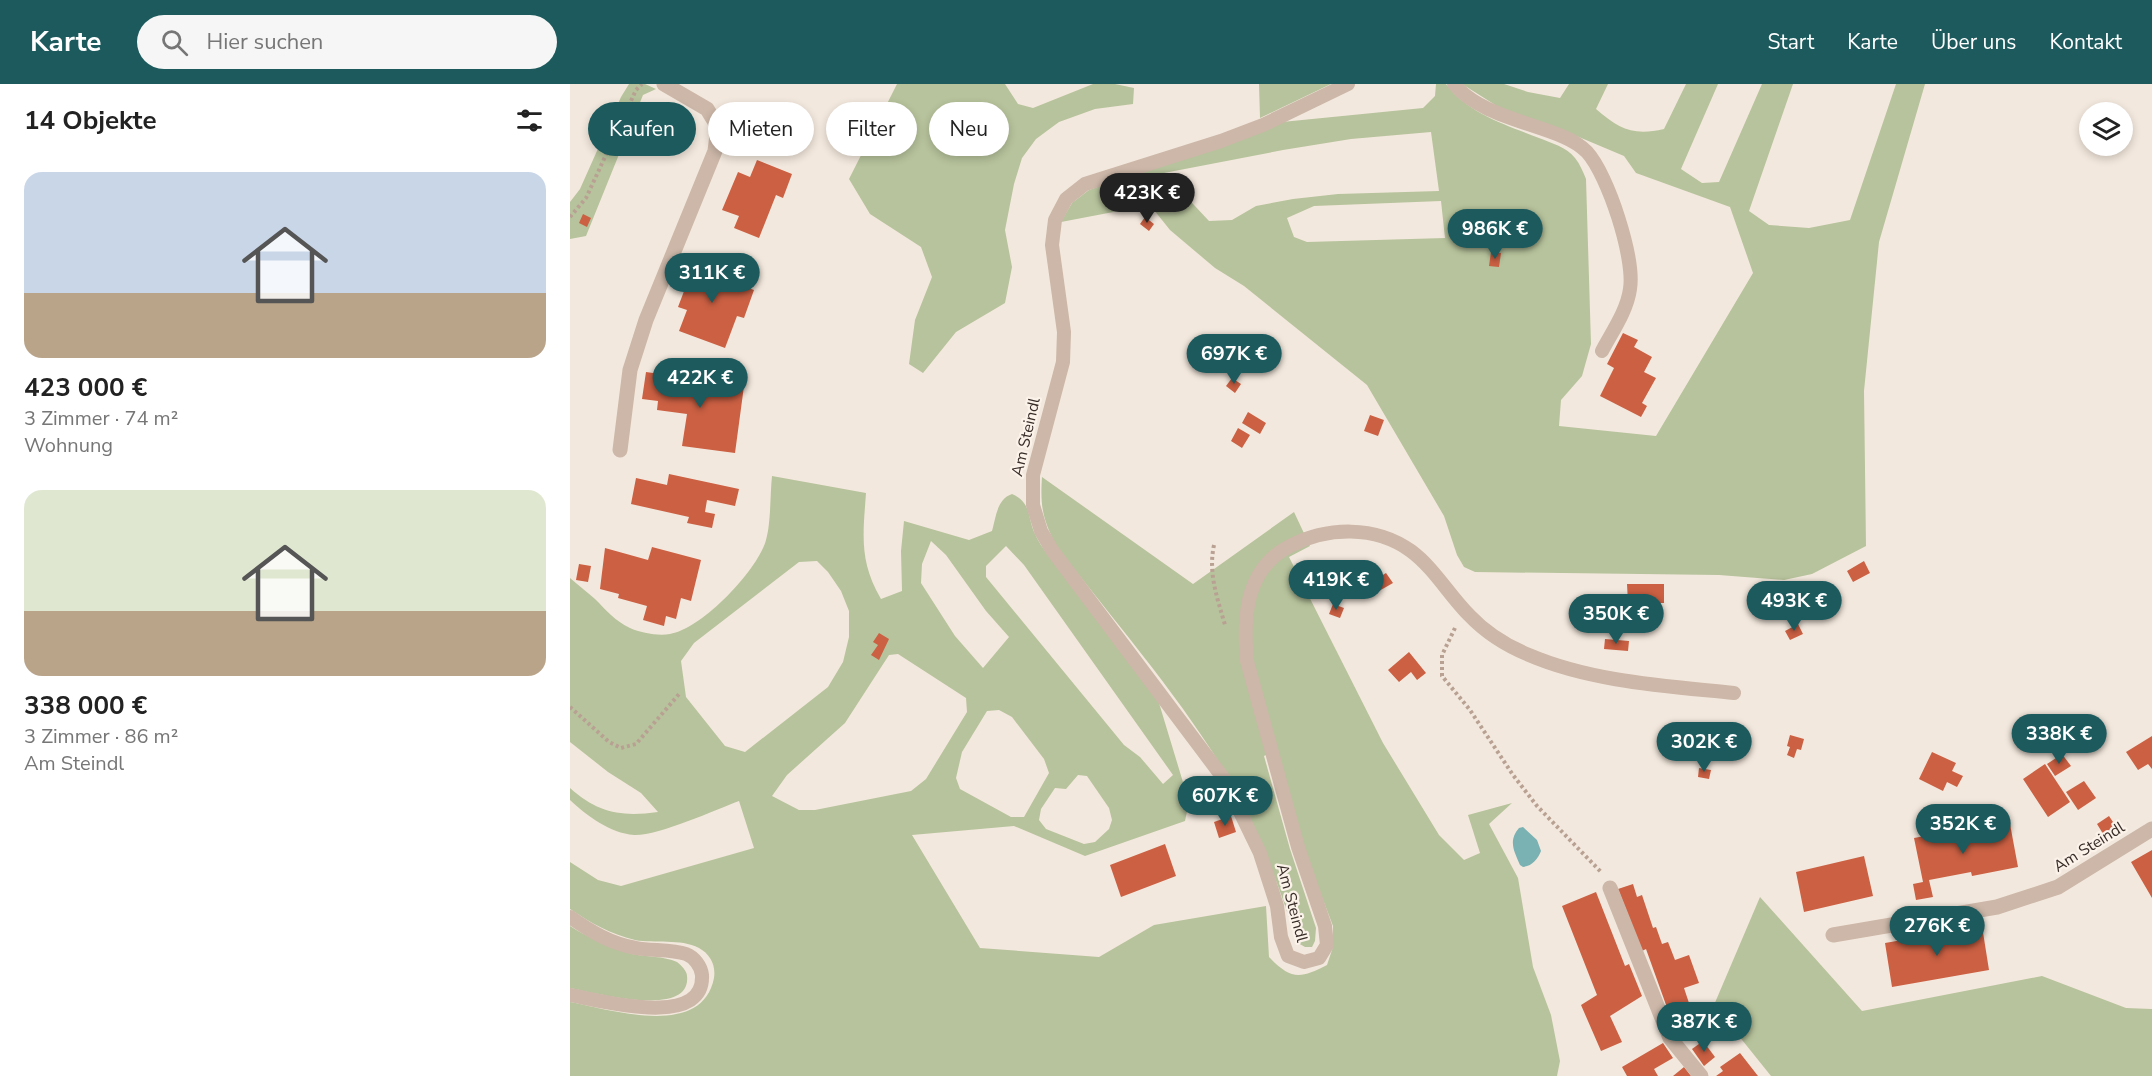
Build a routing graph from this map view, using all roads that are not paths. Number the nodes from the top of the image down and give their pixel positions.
1 (664, 84) edge
2 (1348, 84) edge
3 (1454, 84) edge
4 (1602, 351) dead end
5 (620, 450) dead end
6 (1734, 693) dead end
7 (2152, 829) edge
8 (1610, 888) road end
9 (570, 917) edge
10 (1833, 936) dead end
11 (570, 995) edge
12 (1701, 1076) edge

1 - 5 street
2 - 6 lane, Am Steindl
3 - 4 lane
7 - 10 street, Am Steindl
8 - 12 street
9 - 11 lane

